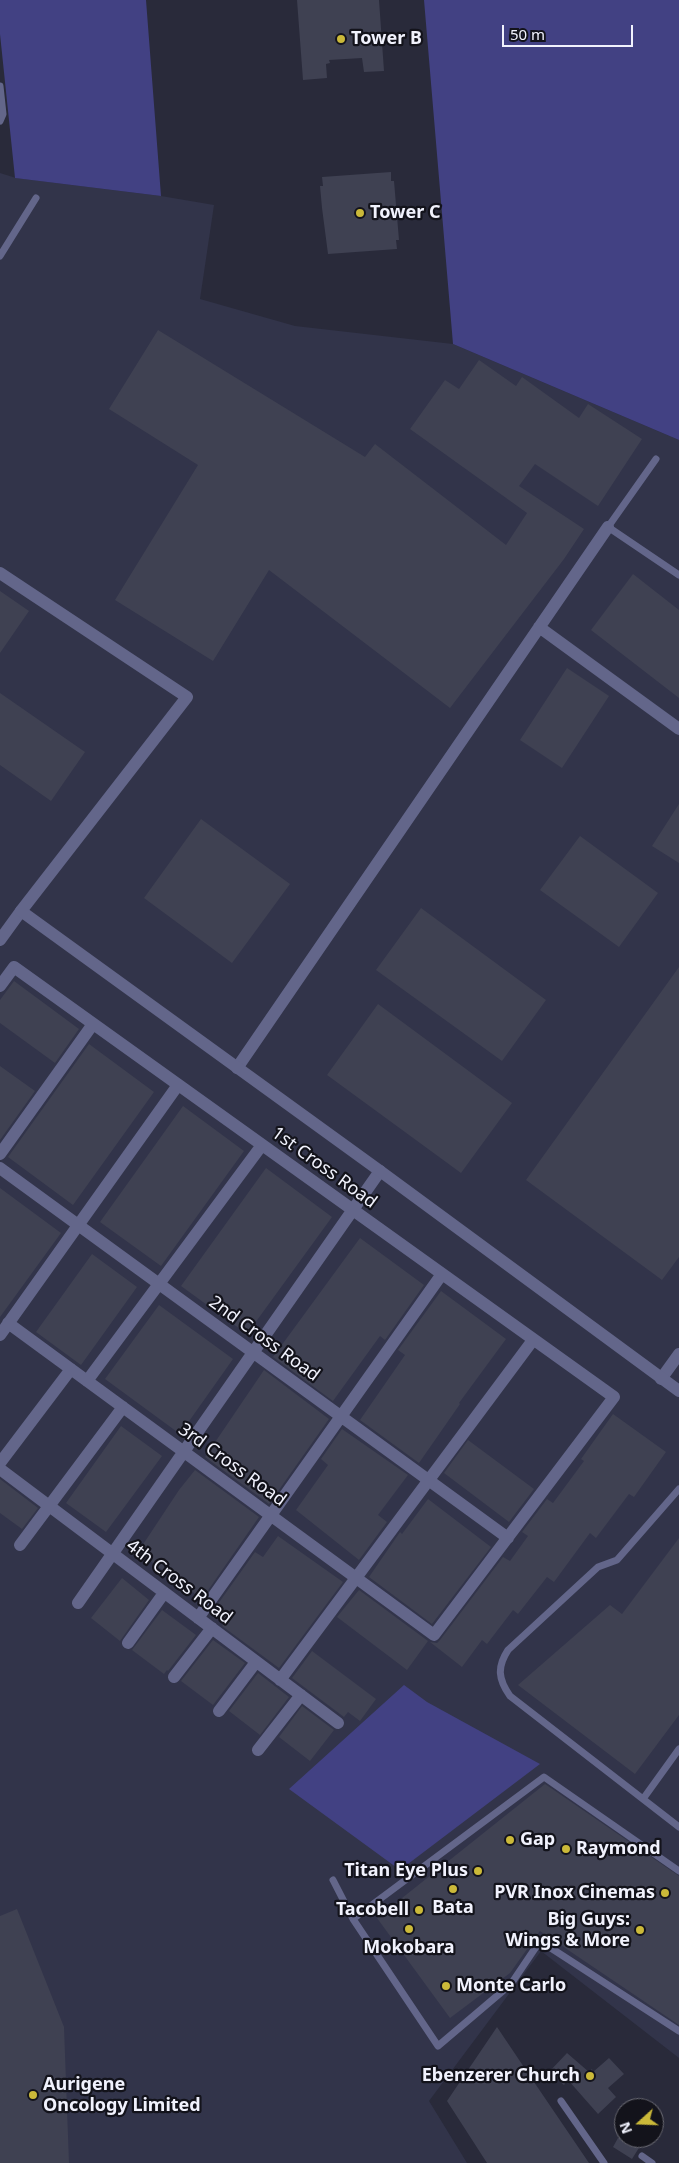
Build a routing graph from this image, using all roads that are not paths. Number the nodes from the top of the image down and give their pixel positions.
1 (0, 86) edge
2 (0, 121) edge
3 (36, 198) dead end
4 (0, 256) edge
5 (656, 459) dead end
6 (608, 527) junction
7 (0, 573) edge
8 (679, 575) edge
9 (539, 626) junction
10 (679, 729) edge
11 (20, 911) junction
12 (0, 940) edge
13 (0, 986) edge
14 (93, 1024) junction
15 (237, 1068) junction
16 (178, 1085) junction
17 (262, 1145) junction
18 (0, 1154) edge
19 (0, 1168) edge
20 (380, 1170) junction
21 (352, 1210) junction
22 (78, 1225) junction
23 (442, 1274) junction
24 (159, 1283) junction
25 (8, 1323) junction
26 (0, 1335) edge
27 (533, 1340) junction
28 (253, 1352) junction
29 (679, 1354) edge
30 (71, 1369) junction
31 (661, 1378) junction
32 (86, 1380) junction
33 (679, 1391) edge
34 (124, 1407) junction
35 (341, 1416) junction
36 (184, 1451) junction
37 (0, 1464) edge
38 (0, 1469) edge
39 (429, 1480) junction
40 (679, 1489) edge
41 (50, 1506) junction
42 (271, 1515) junction
43 (508, 1538) junction
44 (20, 1545) dead end
45 (112, 1553) junction
46 (356, 1577) junction
47 (164, 1592) junction
48 (78, 1603) dead end
49 (198, 1618) junction
50 (212, 1628) junction
51 (128, 1643) dead end
52 (256, 1662) junction
53 (174, 1677) dead end
54 (280, 1680) junction
55 (301, 1695) junction
56 (219, 1711) dead end
57 (338, 1723) dead end
58 (679, 1749) edge
59 (258, 1750) dead end
60 (643, 1799) junction
61 (679, 1827) edge
62 (679, 1871) edge
63 (332, 1880) dead end
64 (353, 1919) junction
65 (679, 2032) edge
66 (561, 2101) dead end
67 (642, 2156) dead end
68 (604, 2163) edge
69 (652, 2163) edge

1 - 2 lane
3 - 4 lane
5 - 6 lane
6 - 8 lane
6 - 9 street
7 - 11 street
9 - 10 street
9 - 15 street
11 - 12 street
11 - 15 street
13 - 14 street, 1st Cross Road
14 - 16 street, 1st Cross Road
14 - 18 street
15 - 20 street
16 - 17 street, 1st Cross Road
16 - 22 street
17 - 21 street, 1st Cross Road
17 - 24 street
19 - 22 street, 2nd Cross Road
20 - 21 street
20 - 31 street
21 - 23 street, 1st Cross Road
21 - 28 street
22 - 24 street, 2nd Cross Road
22 - 25 street
23 - 27 street, 1st Cross Road
23 - 35 street
24 - 28 street, 2nd Cross Road
24 - 32 street
25 - 26 street
25 - 30 street, 3rd Cross Road
27 - 39 street
27 - 43 street, 1st Cross Road
28 - 35 street, 2nd Cross Road
28 - 36 street
29 - 31 street
30 - 32 street, 3rd Cross Road
30 - 37 street
31 - 33 street
32 - 34 street, 3rd Cross Road
34 - 36 street, 3rd Cross Road
34 - 41 street
35 - 39 street, 2nd Cross Road
35 - 42 street
36 - 42 street, 3rd Cross Road
36 - 45 street
38 - 41 street, 4th Cross Road
39 - 43 street, 2nd Cross Road
39 - 46 street
40 - 60 lane
41 - 44 street
41 - 45 street, 4th Cross Road
42 - 46 street, 3rd Cross Road
42 - 49 street
43 - 46 street, 3rd Cross Road
45 - 47 street, 4th Cross Road
45 - 48 street
46 - 54 street
47 - 49 street, 4th Cross Road
47 - 51 street
49 - 50 street, 4th Cross Road
50 - 52 street, 4th Cross Road
50 - 53 street
52 - 54 street, 4th Cross Road
52 - 56 street
54 - 55 street, 4th Cross Road
55 - 57 street, 4th Cross Road
55 - 59 street
58 - 60 lane
60 - 61 lane
62 - 64 lane
63 - 64 lane
64 - 65 lane
66 - 68 lane
67 - 69 lane

